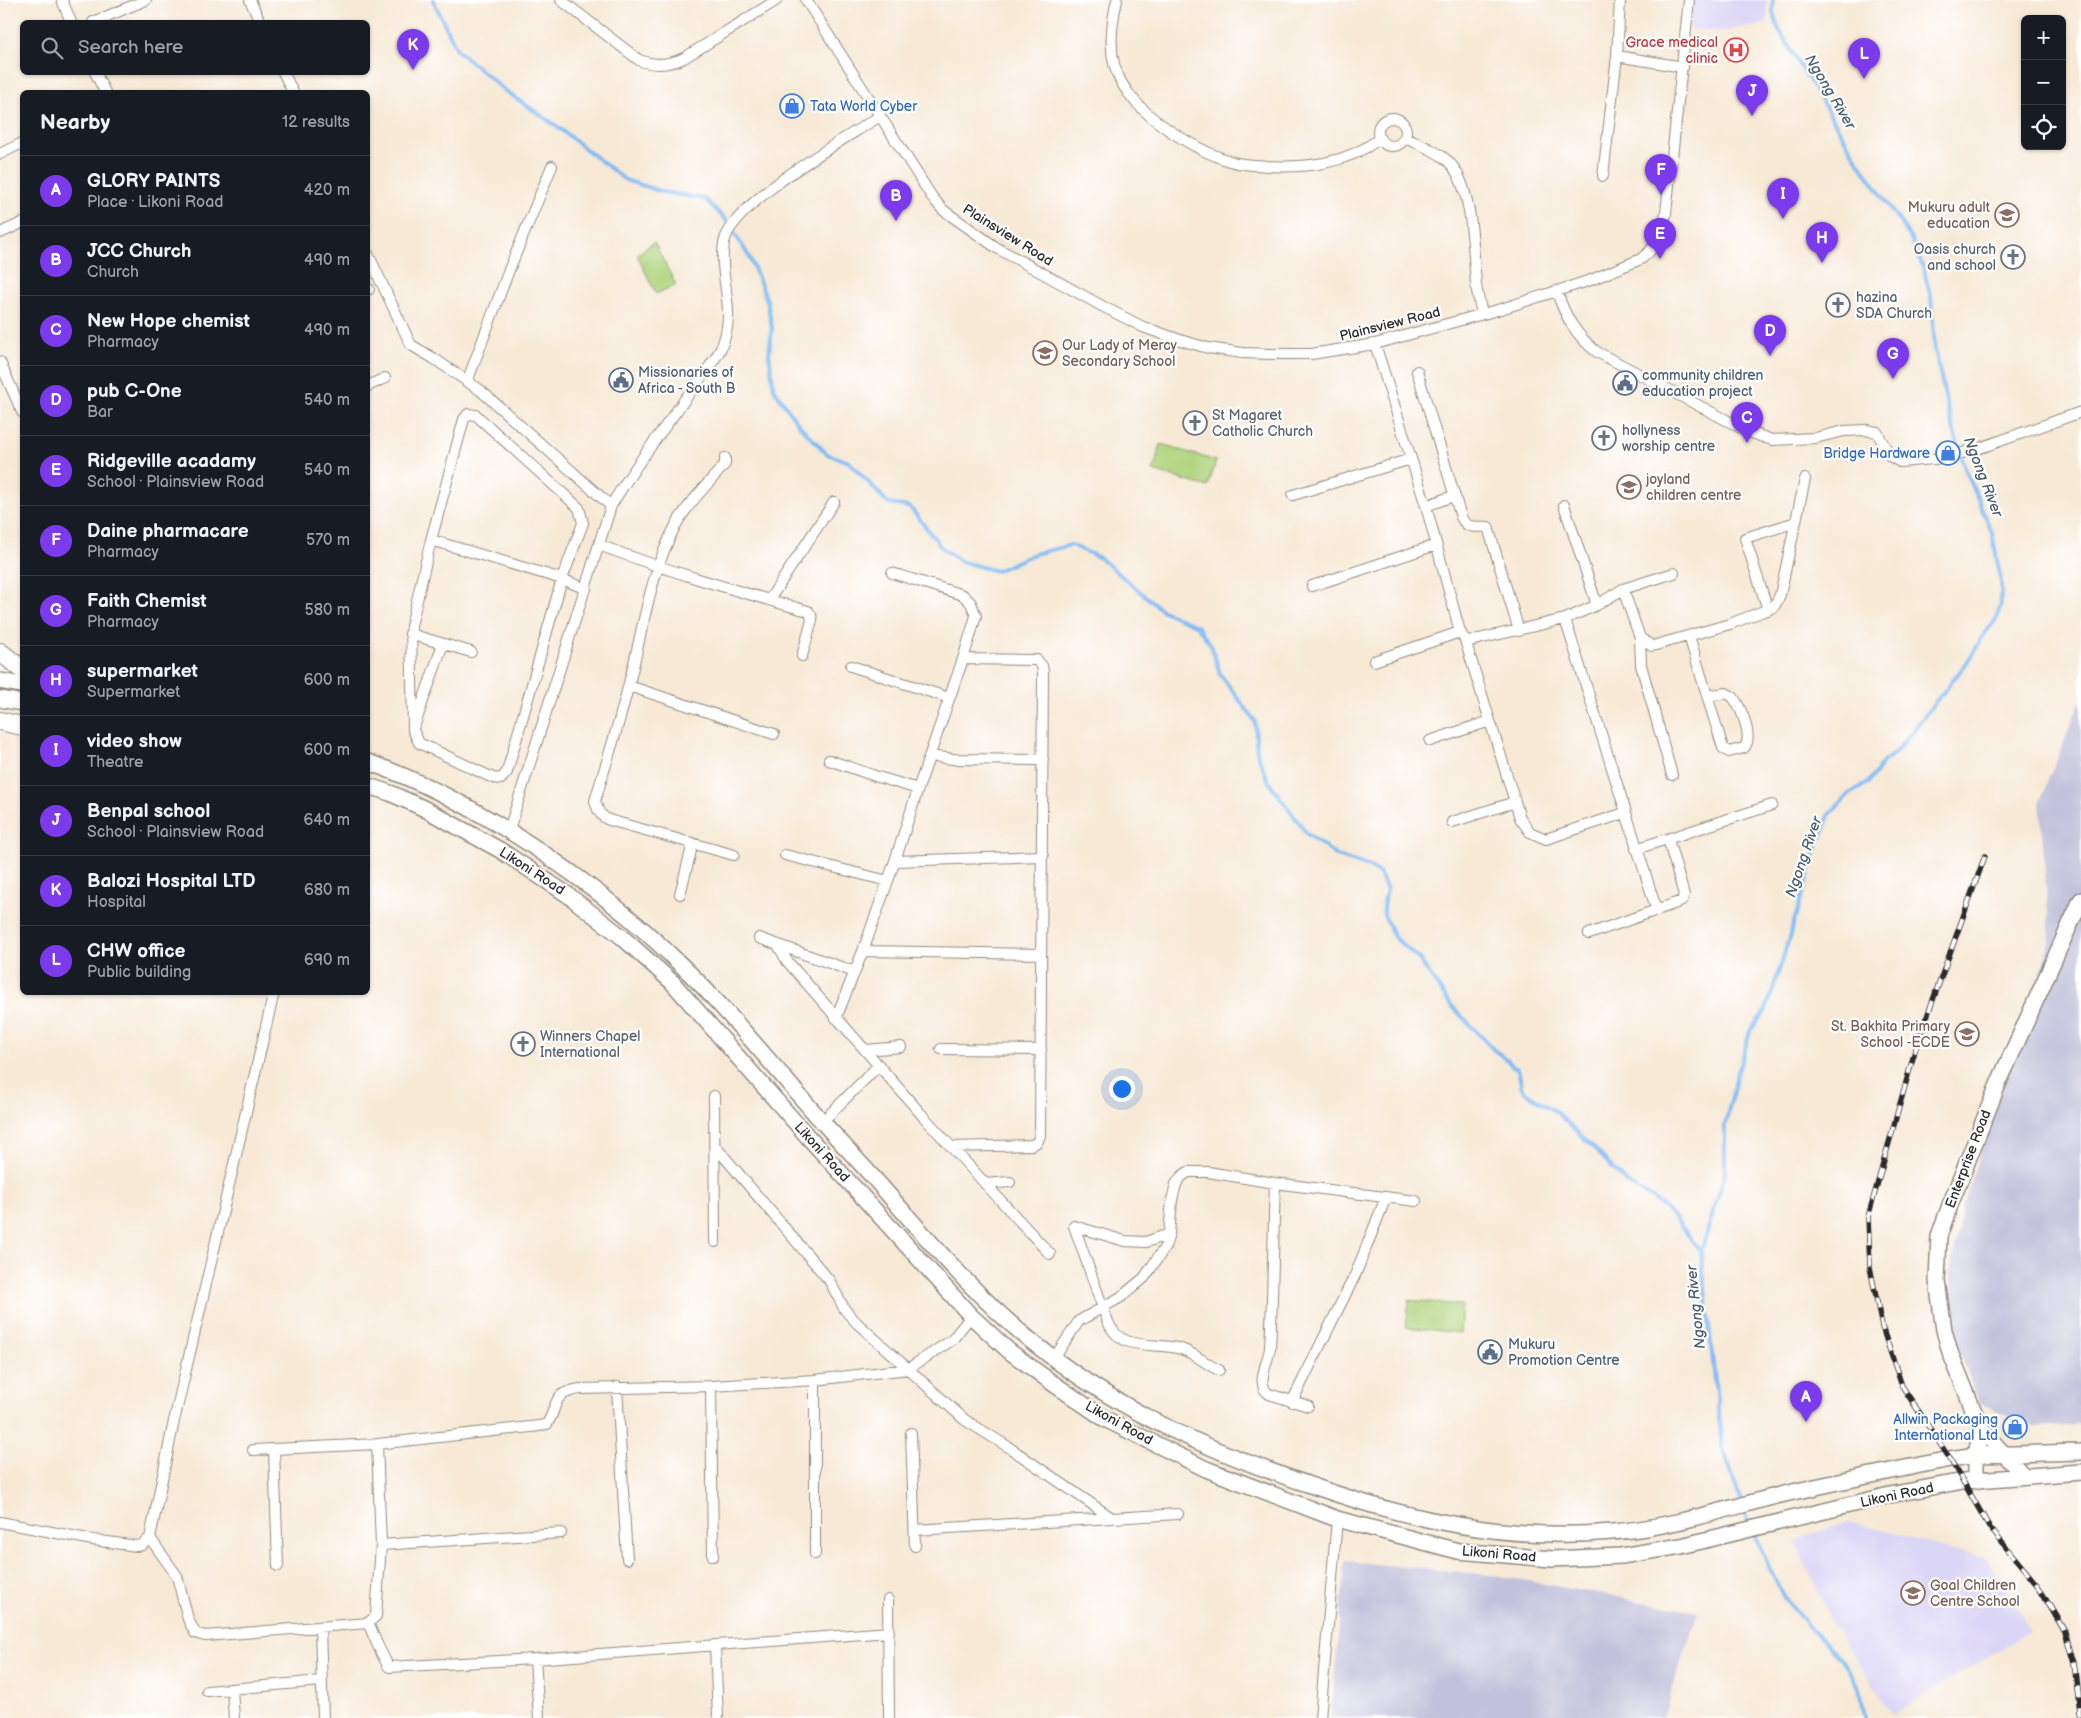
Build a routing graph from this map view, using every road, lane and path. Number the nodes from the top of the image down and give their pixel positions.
1 (62, 0) edge
2 (146, 0) edge
3 (250, 0) edge
4 (561, 0) edge
5 (777, 0) edge
6 (806, 0) edge
7 (1117, 0) edge
8 (1620, 0) edge
9 (1689, 0) edge
10 (70, 20) edge
11 (97, 20) edge
12 (259, 20) edge
13 (1616, 56) junction
14 (1683, 67) junction
15 (96, 75) edge
16 (284, 75) edge
17 (104, 90) edge
18 (292, 90) edge
19 (880, 116) junction
20 (1405, 138) junction
21 (1379, 139) junction
22 (20, 144) edge
23 (0, 154) edge
24 (552, 166) dead end
25 (1603, 176) dead end
26 (20, 224) edge
27 (0, 233) edge
28 (370, 258) edge
29 (1558, 292) junction
30 (1482, 314) junction
31 (1375, 344) junction
32 (0, 362) edge
33 (1417, 370) dead end
34 (384, 378) dead end
35 (467, 382) junction
36 (370, 385) edge
37 (20, 406) edge
38 (2081, 412) edge
39 (725, 458) dead end
40 (1411, 459) junction
41 (1805, 479) dead end
42 (1292, 495) dead end
43 (1453, 496) junction
44 (834, 502) dead end
45 (1564, 505) dead end
46 (611, 506) junction
47 (1426, 506) junction
48 (1796, 522) junction
49 (431, 540) junction
50 (599, 545) junction
51 (1436, 545) junction
52 (658, 566) junction
53 (892, 573) dead end
54 (1674, 573) dead end
55 (562, 579) junction
56 (1312, 586) dead end
57 (586, 589) junction
58 (1623, 589) junction
59 (769, 600) junction
60 (1597, 605) junction
61 (1768, 610) junction
62 (1565, 619) junction
63 (1519, 631) junction
64 (410, 634) junction
65 (1463, 636) junction
66 (1689, 636) junction
67 (1640, 638) junction
68 (443, 644) junction
69 (0, 652) edge
70 (471, 652) dead end
71 (802, 656) dead end
72 (963, 659) junction
73 (1374, 661) dead end
74 (851, 666) dead end
75 (20, 667) edge
76 (0, 680) edge
77 (20, 685) edge
78 (629, 686) junction
79 (1707, 696) junction
80 (949, 698) junction
81 (0, 699) edge
82 (20, 703) edge
83 (0, 721) edge
84 (1490, 721) junction
85 (20, 726) edge
86 (413, 730) junction
87 (774, 734) dead end
88 (1430, 741) dead end
89 (930, 756) junction
90 (829, 760) dead end
91 (1043, 760) junction
92 (370, 763) edge
93 (1672, 775) dead end
94 (370, 787) edge
95 (918, 789) junction
96 (1515, 802) junction
97 (1772, 805) dead end
98 (1625, 813) junction
99 (1452, 822) dead end
100 (509, 830) junction
101 (1668, 839) junction
102 (693, 844) junction
103 (1636, 849) junction
104 (500, 850) junction
105 (734, 855) dead end
106 (785, 855) dead end
107 (1043, 856) junction
108 (895, 861) junction
109 (888, 881) junction
110 (680, 894) dead end
111 (2081, 900) edge
112 (1656, 911) junction
113 (1589, 934) dead end
114 (760, 938) dead end
115 (778, 945) junction
116 (863, 951) junction
117 (1041, 954) junction
118 (855, 972) junction
119 (273, 995) edge
120 (836, 1018) junction
121 (901, 1047) dead end
122 (941, 1049) dead end
123 (865, 1050) junction
124 (1040, 1050) junction
125 (879, 1065) junction
126 (714, 1096) dead end
127 (822, 1122) junction
128 (715, 1146) junction
129 (951, 1147) junction
130 (1010, 1182) dead end
131 (1275, 1183) junction
132 (986, 1184) junction
133 (1386, 1197) junction
134 (1416, 1201) dead end
135 (1169, 1234) junction
136 (714, 1242) dead end
137 (1050, 1254) dead end
138 (1103, 1308) junction
139 (971, 1316) junction
140 (1054, 1358) junction
141 (908, 1369) junction
142 (1219, 1370) dead end
143 (814, 1380) junction
144 (711, 1386) junction
145 (617, 1387) junction
146 (1292, 1402) junction
147 (1308, 1406) dead end
148 (1982, 1429) junction
149 (911, 1433) dead end
150 (377, 1444) junction
151 (274, 1449) junction
152 (253, 1450) dead end
153 (2081, 1452) edge
154 (2003, 1454) junction
155 (1976, 1455) junction
156 (2081, 1472) edge
157 (2024, 1476) junction
158 (1976, 1481) junction
159 (1178, 1514) dead end
160 (1112, 1518) junction
161 (1337, 1520) junction
162 (0, 1522) edge
163 (915, 1530) junction
164 (561, 1533) dead end
165 (150, 1538) junction
166 (381, 1545) junction
167 (915, 1546) dead end
168 (815, 1554) dead end
169 (713, 1556) dead end
170 (627, 1559) dead end
171 (278, 1566) dead end
172 (888, 1600) dead end
173 (368, 1623) junction
174 (320, 1628) junction
175 (889, 1632) junction
176 (715, 1646) junction
177 (535, 1659) junction
178 (321, 1681) junction
179 (232, 1689) junction
180 (207, 1691) dead end
181 (234, 1718) edge
182 (323, 1718) edge
183 (539, 1718) edge
184 (718, 1718) edge
185 (889, 1718) edge
186 (1320, 1718) edge

1 - 10 street
2 - 11 street
3 - 12 street
4 - 5 street
6 - 19 street, Plainsview Road
7 - 21 street
8 - 13 street
9 - 14 street, Plainsview Road
13 - 14 street
13 - 25 street
14 - 29 street, Plainsview Road
15 - 17 street
16 - 18 street
19 - 31 street, Plainsview Road
19 - 46 street
20 - 21 street
20 - 21 street
20 - 30 street
22 - 23 street
24 - 35 street
26 - 27 street
28 - 35 street
29 - 30 street, Plainsview Road
29 - 38 street
30 - 31 street, Plainsview Road
31 - 40 street
32 - 37 street
33 - 43 street
34 - 36 street
35 - 46 street
39 - 52 street
40 - 42 street
40 - 47 street
41 - 48 street
43 - 47 street
43 - 63 street
44 - 59 street
45 - 60 street
46 - 50 street
47 - 51 street
48 - 61 street
48 - 61 street
49 - 55 street
49 - 55 street
49 - 64 street
50 - 52 street
50 - 57 street
51 - 56 street
51 - 65 street
52 - 59 street
52 - 78 street
53 - 72 street
54 - 58 street
55 - 57 street
55 - 86 street
57 - 100 street
58 - 60 street
58 - 67 street
59 - 71 street
60 - 62 street
61 - 66 street
62 - 63 street
62 - 98 street
63 - 65 street
64 - 68 street
64 - 86 street
65 - 73 street
65 - 84 street
66 - 67 street
66 - 79 street
67 - 93 street
68 - 70 street
68 - 86 street
69 - 75 highway
72 - 80 street
72 - 91 street
74 - 80 street
76 - 77 main road
78 - 87 street
78 - 102 street
79 - 79 street
80 - 89 street
81 - 82 main road
83 - 85 highway
84 - 88 street
84 - 96 street
89 - 91 street
89 - 95 street
90 - 95 street
91 - 107 street
92 - 100 main road, Likoni Road
94 - 104 main road, Likoni Road
95 - 108 street
96 - 98 street
96 - 99 street
97 - 101 street
98 - 103 street
100 - 104 main road
100 - 127 main road, Likoni Road
101 - 103 street
101 - 112 street
102 - 105 street
102 - 110 street
103 - 112 street
104 - 139 main road, Likoni Road
106 - 109 street
107 - 108 street
107 - 117 street
108 - 109 street
109 - 116 street
111 - 148 main road, Enterprise Road
112 - 113 street
114 - 115 street
115 - 118 street
115 - 120 street
116 - 117 street
116 - 118 street
117 - 124 street
118 - 120 street
119 - 165 street
120 - 123 street
121 - 123 street
122 - 124 street
123 - 125 street
124 - 129 street
125 - 127 street
125 - 129 street
126 - 128 street
127 - 140 main road, Likoni Road
128 - 136 street
128 - 141 street
129 - 132 street
130 - 132 street
131 - 133 street
131 - 135 street
131 - 146 street
132 - 137 street
133 - 134 street
133 - 146 street
135 - 138 street
135 - 138 street
138 - 140 street
138 - 142 street
139 - 141 street
139 - 161 main road, Likoni Road
140 - 155 main road, Likoni Road
141 - 143 street
141 - 160 street
143 - 144 street
143 - 168 street
144 - 145 street
144 - 169 street
145 - 150 street
145 - 170 street
146 - 147 street
148 - 154 main road, Enterprise Road
148 - 155 main road
149 - 163 street
150 - 151 street
150 - 166 street
151 - 152 street
151 - 171 street
153 - 154 main road, Likoni Road
154 - 155 main road, Likoni Road
154 - 157 main road, Enterprise Road
155 - 158 main road
156 - 157 main road, Likoni Road
157 - 158 main road, Likoni Road
158 - 161 main road, Likoni Road
159 - 160 street
160 - 163 street
161 - 186 street
162 - 165 street
163 - 167 street
164 - 166 street
165 - 174 street
166 - 173 street
172 - 175 street
173 - 174 street
173 - 177 street
174 - 178 street
175 - 176 street
175 - 185 street
176 - 177 street
176 - 184 street
177 - 183 street
178 - 179 street
178 - 182 street
179 - 180 street
179 - 181 street

